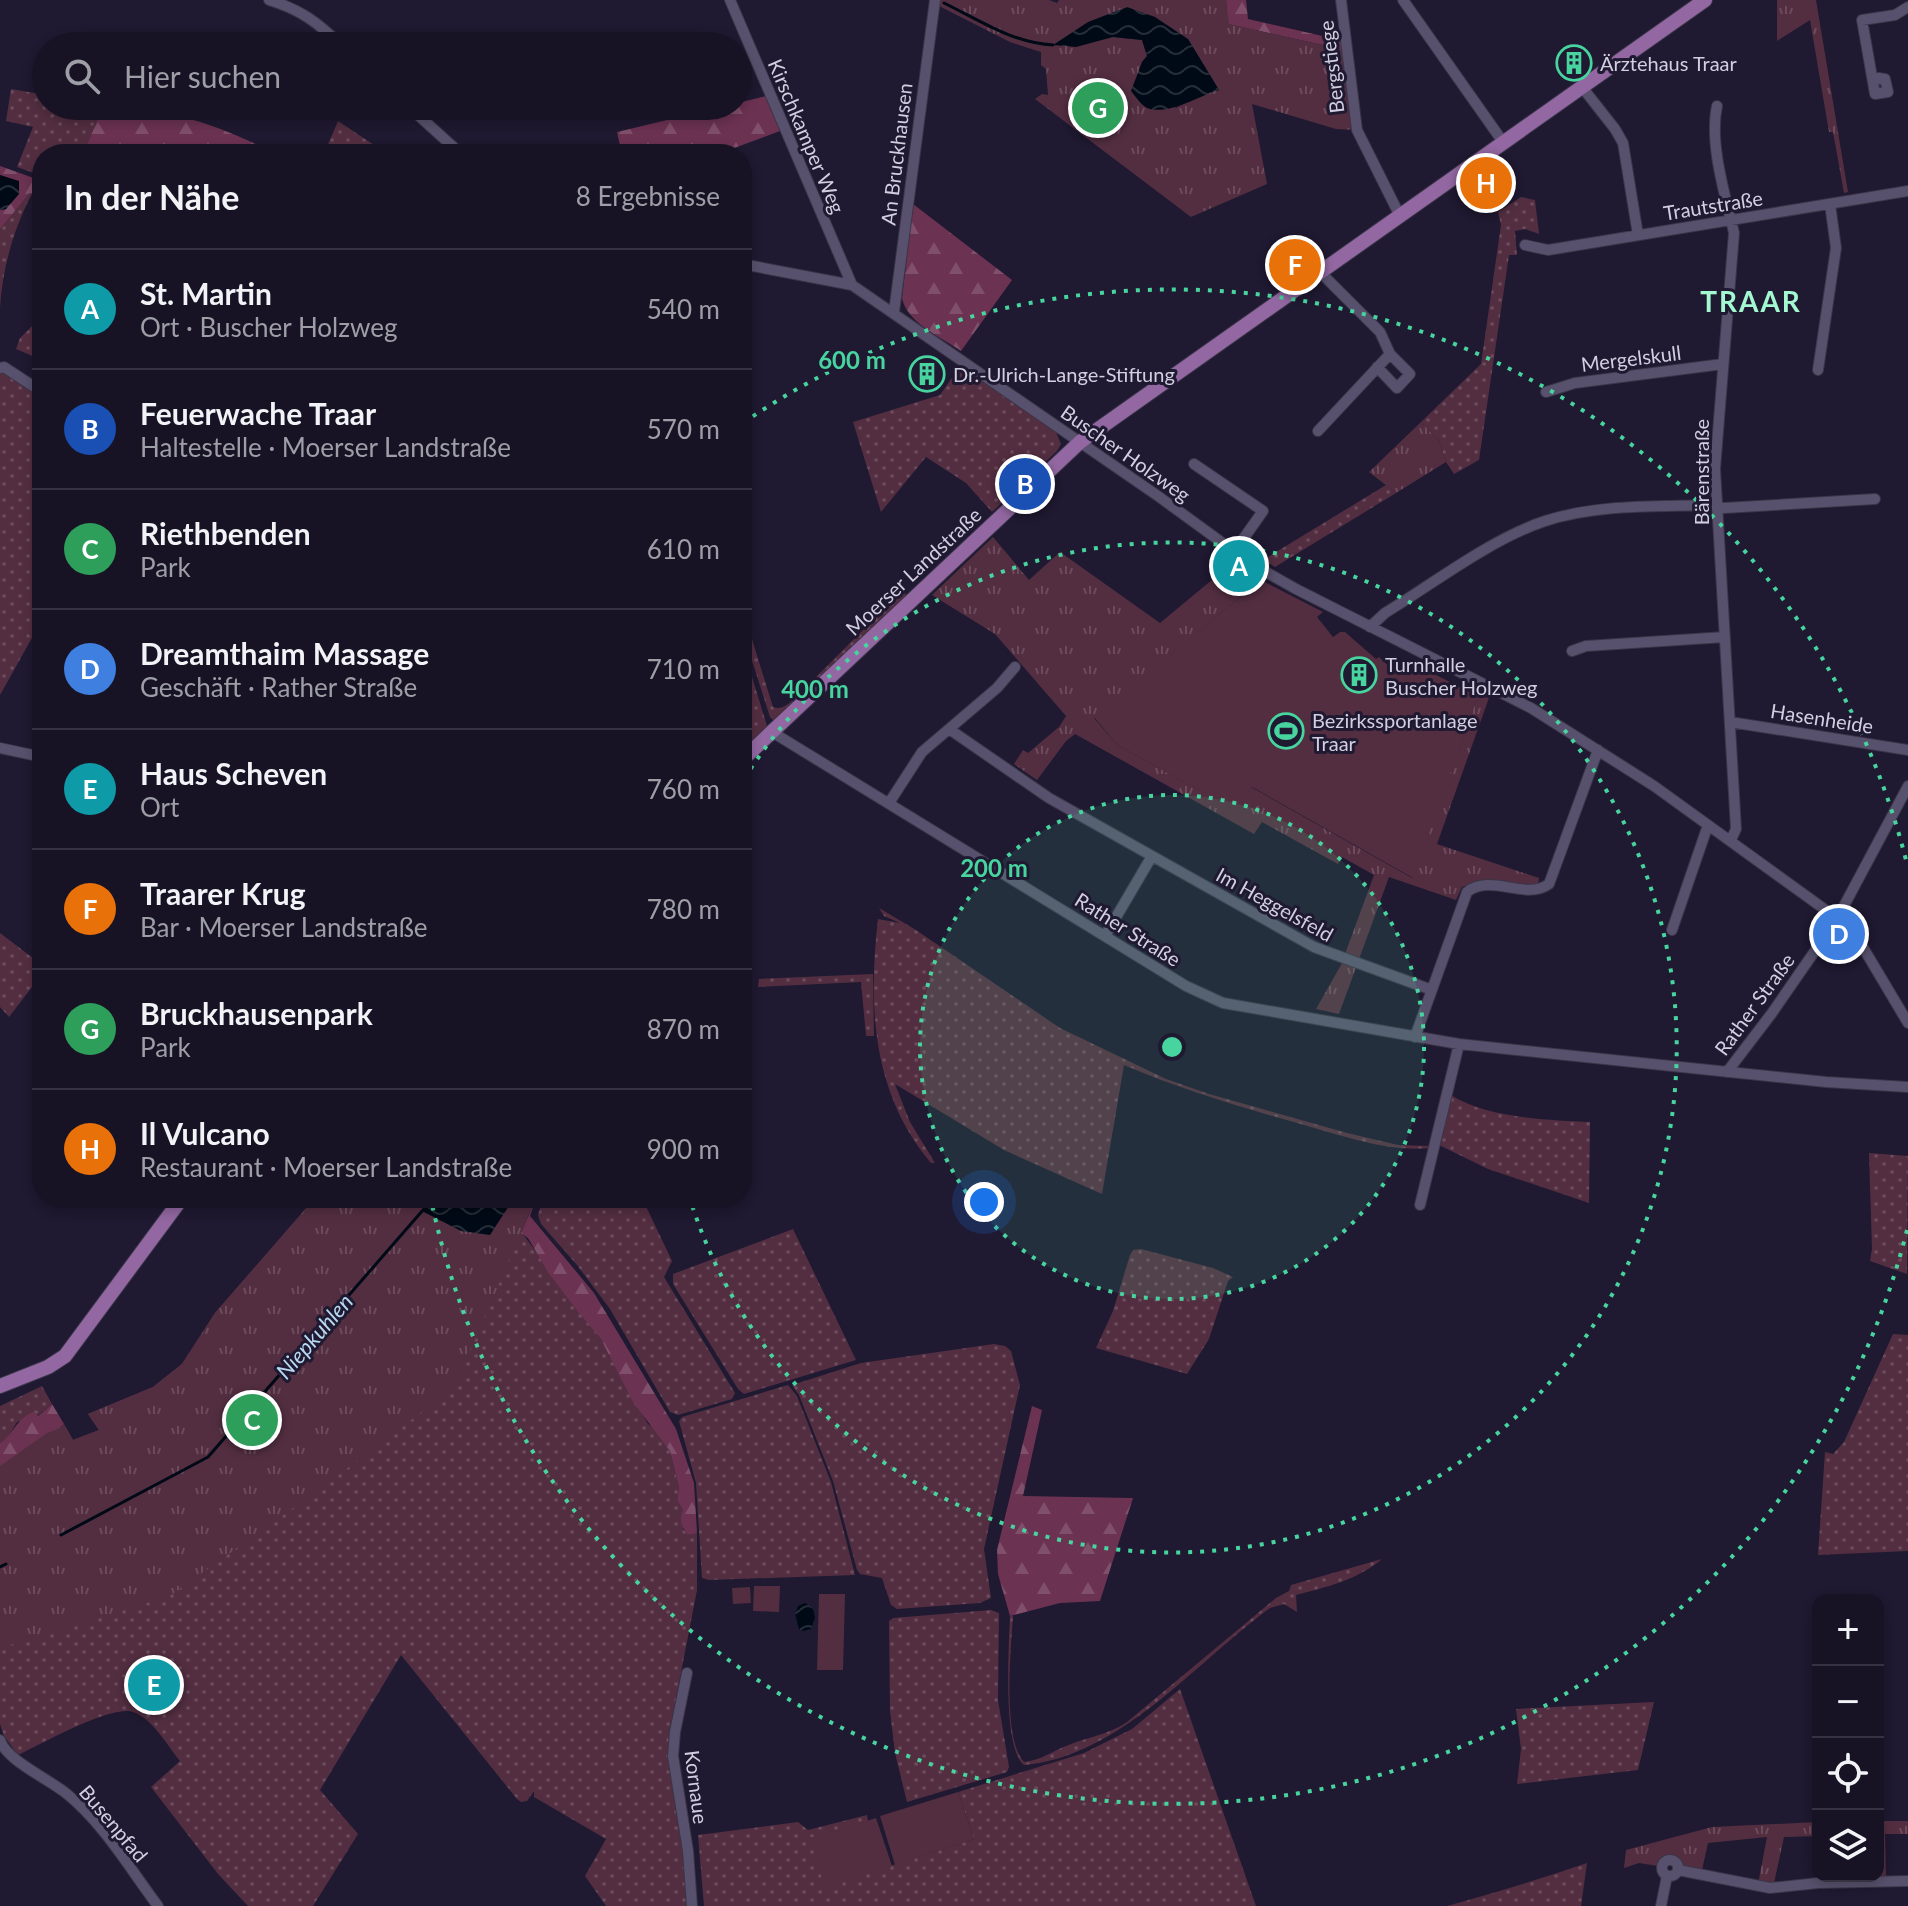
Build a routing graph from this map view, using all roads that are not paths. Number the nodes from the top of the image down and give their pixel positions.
1 (269, 0) edge
2 (730, 0) edge
3 (935, 0) edge
4 (1341, 0) edge
5 (1403, 0) edge
6 (1705, 0) edge
7 (1908, 7) edge
8 (327, 32) edge
9 (744, 32) edge
10 (752, 51) edge
11 (1872, 77) dead end
12 (1582, 87) junction
13 (1717, 106) dead end
14 (423, 120) edge
15 (1503, 142) junction
16 (450, 144) edge
17 (1908, 191) edge
18 (1830, 204) junction
19 (1400, 216) junction
20 (1731, 220) junction
21 (1638, 235) junction
22 (1525, 245) dead end
23 (752, 266) edge
24 (1320, 272) junction
25 (852, 285) junction
26 (894, 312) junction
27 (1390, 354) junction
28 (1723, 364) junction
29 (1377, 367) junction
30 (0, 368) edge
31 (1818, 370) dead end
32 (32, 385) edge
33 (1546, 392) dead end
34 (1318, 431) dead end
35 (1080, 442) junction
36 (1194, 464) dead end
37 (1875, 499) dead end
38 (1717, 507) junction
39 (1234, 552) junction
40 (1370, 627) junction
41 (1725, 637) junction
42 (1572, 651) dead end
43 (1015, 667) dead end
44 (1730, 722) junction
45 (949, 729) junction
46 (772, 732) junction
47 (0, 748) edge
48 (1598, 750) junction
49 (1908, 750) edge
50 (752, 751) edge
51 (32, 755) edge
52 (1908, 786) edge
53 (889, 803) junction
54 (1708, 825) junction
55 (1731, 840) junction
56 (1152, 856) junction
57 (1837, 919) junction
58 (1672, 930) dead end
59 (1105, 936) junction
60 (1432, 990) junction
61 (1908, 1023) edge
62 (1415, 1037) junction
63 (1459, 1044) junction
64 (1727, 1072) junction
65 (1908, 1087) edge
66 (1420, 1205) dead end
67 (175, 1208) edge
68 (0, 1386) edge
69 (687, 1673) dead end
70 (1, 1748) edge
71 (1908, 1881) edge
72 (158, 1906) edge
73 (692, 1906) edge
74 (1661, 1906) edge

1 - 8 street
2 - 9 street, Kirschkamper Weg
3 - 26 street, An Bruckhausen
4 - 19 street, Bergstiege
5 - 15 street
6 - 12 main road, Moerser Landstraße
7 - 11 street
10 - 25 street, Kirschkamper Weg
12 - 15 main road, Moerser Landstraße
12 - 21 street
13 - 20 street, Bärenstraße
14 - 16 street
15 - 19 main road, Moerser Landstraße
17 - 18 street, Trautstraße
18 - 20 street, Trautstraße
18 - 31 street
19 - 24 main road, Moerser Landstraße
20 - 21 street, Trautstraße
20 - 28 street, Bärenstraße
21 - 22 street, Trautstraße
23 - 25 street, Buscher Holzweg
24 - 27 street
24 - 35 main road, Moerser Landstraße
25 - 26 street, Buscher Holzweg
26 - 35 street, Buscher Holzweg
27 - 29 street
27 - 29 street
28 - 33 street, Mergelskull
28 - 38 street, Bärenstraße
29 - 34 street
30 - 32 street
35 - 39 street, Buscher Holzweg
35 - 46 main road, Moerser Landstraße
36 - 39 street, Buscher Holzweg
37 - 38 street
38 - 40 street
38 - 41 street, Bärenstraße
39 - 40 street, Buscher Holzweg
40 - 48 street, Buscher Holzweg
41 - 42 street
41 - 44 street, Bärenstraße
43 - 45 street
44 - 49 street, Hasenheide
44 - 55 street, Bärenstraße
45 - 53 street
45 - 56 street, Im Heggelsfeld
46 - 50 main road, Moerser Landstraße
46 - 53 street, Rather Straße
47 - 51 street
48 - 54 street, Buscher Holzweg
48 - 60 street
52 - 57 street, Rather Straße
53 - 59 street, Rather Straße
54 - 55 street, Buscher Holzweg
54 - 58 street
55 - 57 street, Buscher Holzweg
56 - 59 street
56 - 60 street, Im Heggelsfeld
57 - 61 street, Buscher Holzweg
57 - 64 street, Rather Straße
59 - 62 street, Rather Straße
60 - 62 street
62 - 63 street, Rather Straße
63 - 64 street, Rather Straße
63 - 66 street
64 - 65 street, Rather Straße
67 - 68 main road
69 - 73 street, Kornaue
70 - 72 street, Busenpfad
71 - 74 street

